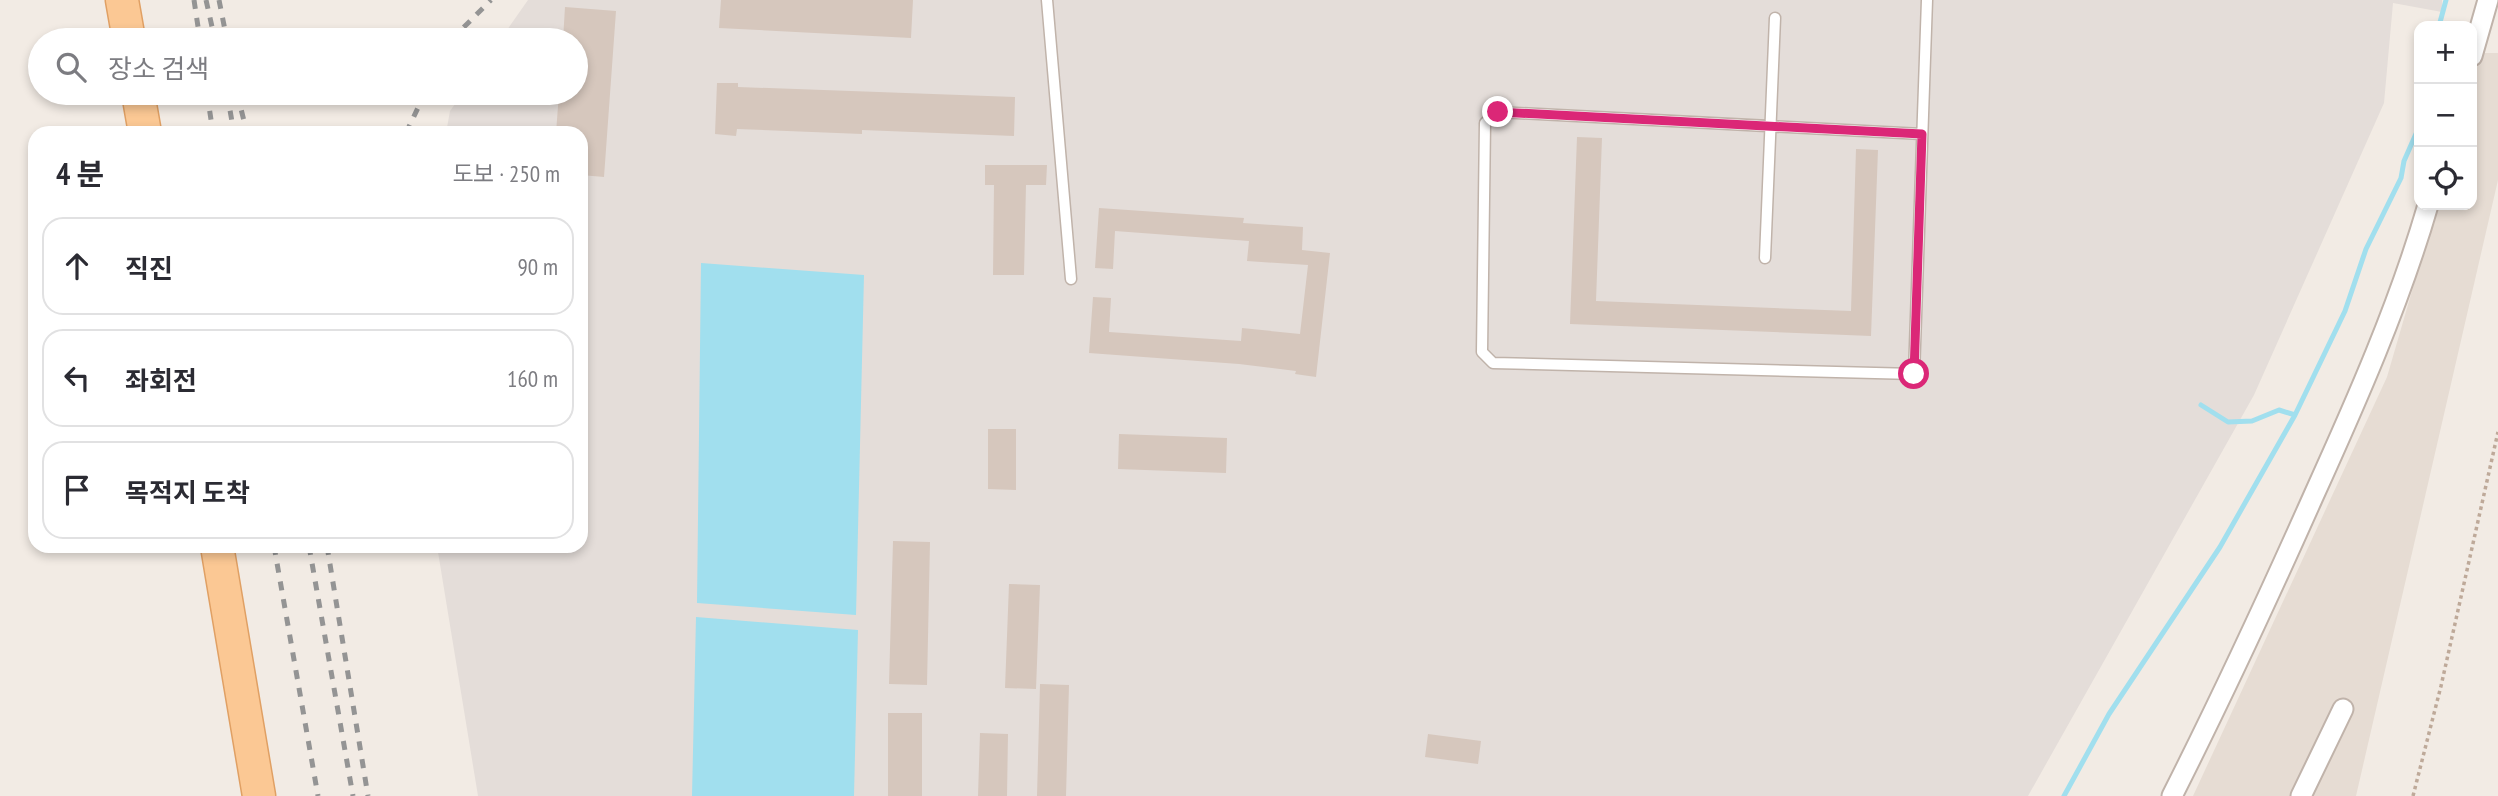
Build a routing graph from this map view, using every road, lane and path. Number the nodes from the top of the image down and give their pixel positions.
1 (122, 0) edge
2 (1047, 0) edge
3 (1927, 0) edge
4 (2488, 0) edge
5 (1775, 18) dead end
6 (127, 28) edge
7 (2477, 38) edge
8 (140, 105) edge
9 (144, 126) edge
10 (1771, 126) junction
11 (1922, 134) junction
12 (2426, 210) edge
13 (1765, 258) dead end
14 (1071, 279) dead end
15 (2498, 432) edge
16 (218, 553) edge
17 (2343, 709) dead end
18 (259, 796) edge
19 (2172, 796) edge
20 (2301, 796) edge
21 (2413, 796) edge

1 - 6 main road
2 - 14 lane
3 - 11 lane
4 - 7 street
5 - 10 lane
8 - 9 main road
10 - 11 lane
10 - 11 lane
10 - 13 lane
12 - 19 street
15 - 21 path
16 - 18 main road
17 - 20 street

